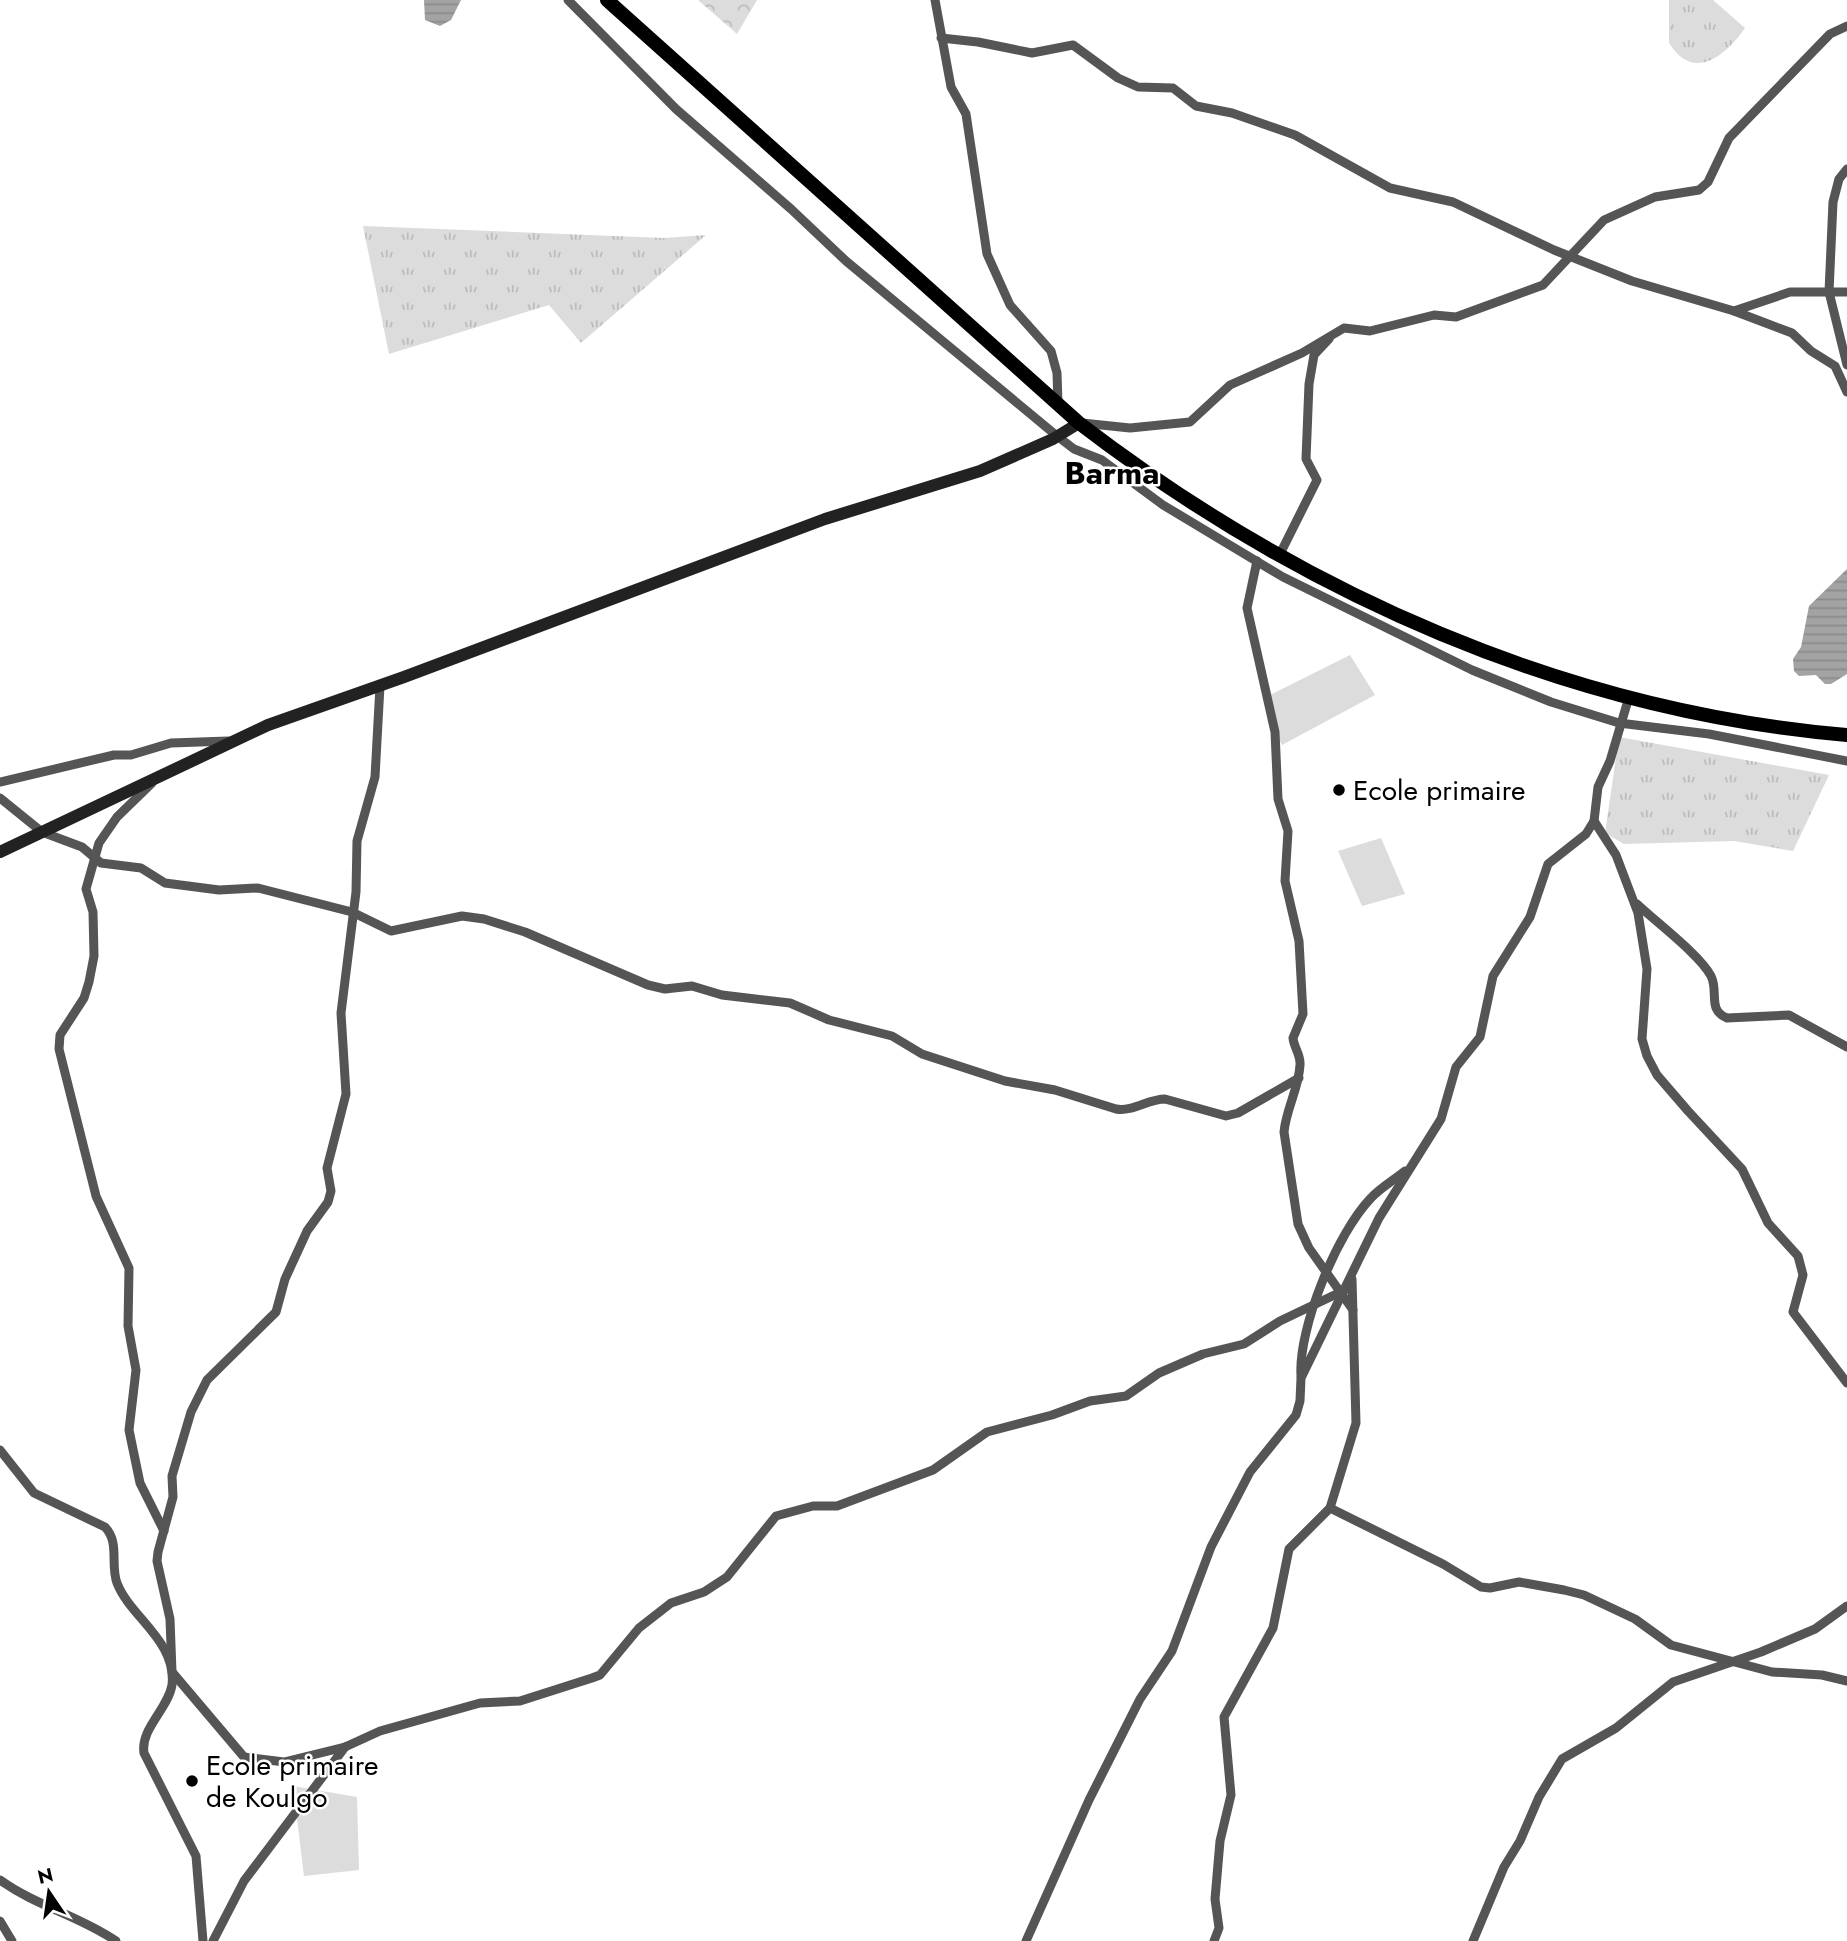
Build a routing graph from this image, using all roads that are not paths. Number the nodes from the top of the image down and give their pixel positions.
1 (568, 0) edge
2 (607, 0) edge
3 (935, 0) edge
4 (1847, 26) edge
5 (941, 38) junction
6 (1847, 169) edge
7 (1570, 256) junction
8 (1829, 292) junction
9 (1847, 292) edge
10 (1734, 311) junction
11 (1332, 334) junction
12 (1847, 365) edge
13 (1847, 392) edge
14 (1058, 404) junction
15 (1079, 423) junction
16 (1057, 436) junction
17 (1279, 556) junction
18 (1257, 561) junction
19 (380, 686) junction
20 (1629, 696) junction
21 (1619, 723) junction
22 (1847, 735) edge
23 (230, 741) junction
24 (1847, 761) edge
25 (160, 776) junction
26 (0, 782) edge
27 (0, 798) edge
28 (1594, 821) junction
29 (42, 832) junction
30 (0, 852) edge
31 (94, 858) junction
32 (1634, 901) junction
33 (352, 912) junction
34 (1847, 1047) edge
35 (1299, 1077) junction
36 (1410, 1168) junction
37 (1327, 1275) junction
38 (1352, 1277) junction
39 (1343, 1293) junction
40 (1314, 1304) junction
41 (1353, 1310) junction
42 (1301, 1378) junction
43 (1847, 1384) edge
44 (0, 1450) edge
45 (1330, 1508) junction
46 (164, 1531) junction
47 (1847, 1606) edge
48 (1731, 1661) junction
49 (172, 1672) junction
50 (1847, 1681) edge
51 (345, 1747) junction
52 (0, 1880) edge
53 (0, 1921) edge
54 (12, 1941) edge
55 (116, 1941) edge
56 (203, 1941) edge
57 (213, 1941) edge
58 (1026, 1941) edge
59 (1214, 1941) edge
60 (1473, 1941) edge

1 - 16 street
2 - 14 main road
3 - 5 street
4 - 7 street
5 - 7 street
5 - 14 street
6 - 8 street
7 - 10 street
7 - 11 street
8 - 9 street
8 - 10 street
8 - 12 street
10 - 13 street
11 - 15 street
11 - 17 street
14 - 15 main road
15 - 16 street
15 - 17 main road
16 - 18 street
16 - 19 street
17 - 20 main road
18 - 21 street
18 - 35 street
19 - 23 street
19 - 33 street
20 - 21 street
20 - 22 main road
21 - 24 street
21 - 28 street
23 - 25 street
23 - 26 street
25 - 29 street
25 - 31 street
27 - 29 street
28 - 32 street
28 - 36 street
29 - 30 street
29 - 31 street
31 - 33 street
31 - 46 street
32 - 34 street
32 - 43 street
33 - 35 street
33 - 46 street
35 - 37 street
36 - 37 street
36 - 38 street
37 - 39 street
37 - 40 street
38 - 39 street
38 - 41 street
39 - 40 street
39 - 41 street
39 - 42 street
40 - 42 street
40 - 51 street
41 - 45 street
42 - 58 street
44 - 49 street
45 - 48 street
45 - 59 street
46 - 49 street
47 - 48 street
48 - 50 street
48 - 60 street
49 - 51 street
49 - 56 street
51 - 57 street
52 - 55 street
53 - 54 street

